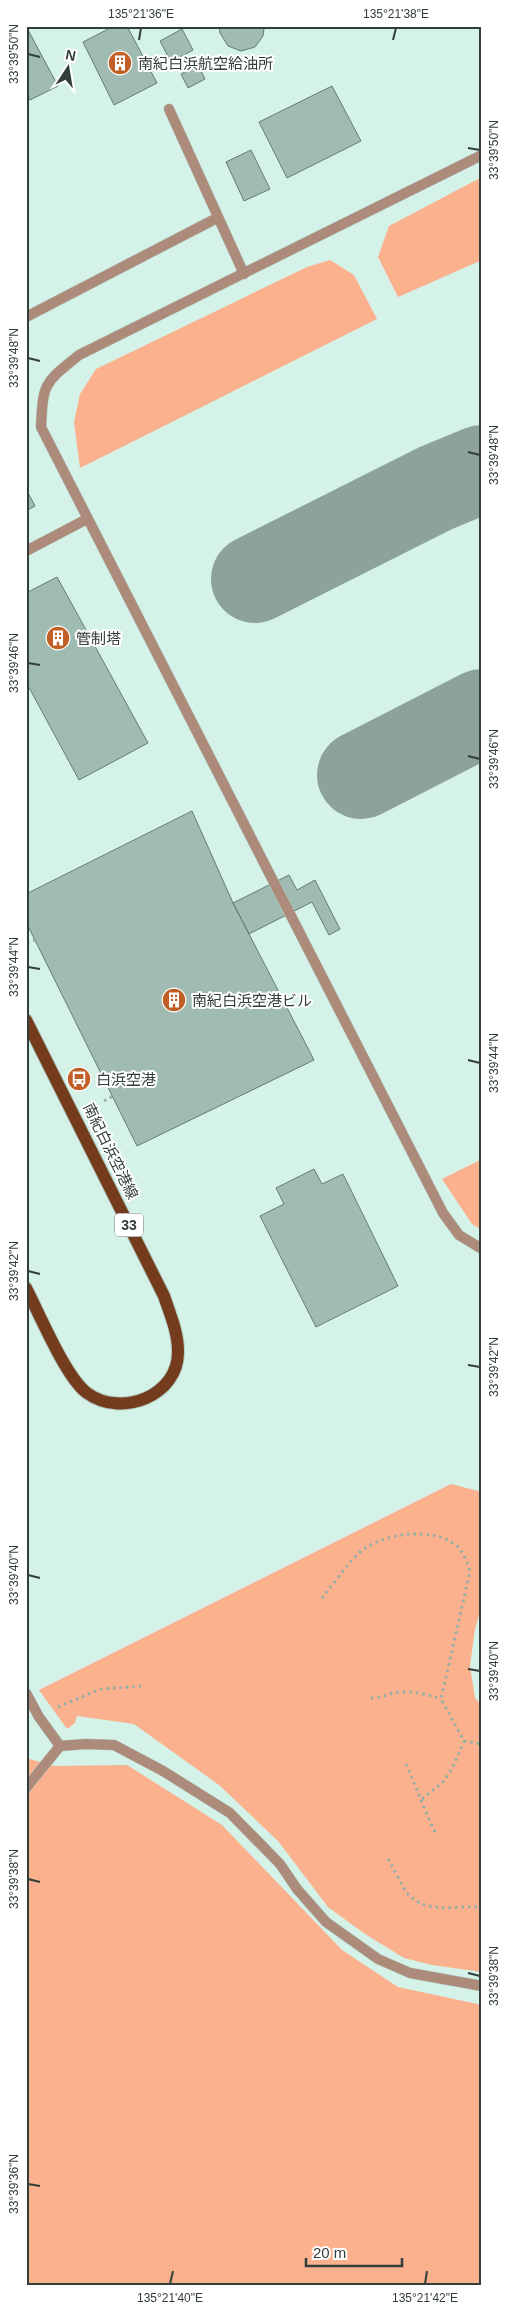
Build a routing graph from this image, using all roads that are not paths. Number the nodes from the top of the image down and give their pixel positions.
1 (169, 109) dead end
2 (482, 155) edge
3 (218, 218) junction
4 (244, 274) junction
5 (26, 317) edge
6 (87, 519) junction
7 (26, 551) edge
8 (26, 1020) edge
9 (482, 1249) edge
10 (26, 1288) edge
11 (26, 1693) edge
12 (60, 1746) junction
13 (26, 1788) edge
14 (482, 1986) edge

1 - 3 street
2 - 4 street
3 - 4 street
3 - 5 street
4 - 6 street
6 - 7 street
6 - 9 street
8 - 10 main road, 南紀白浜空港線 / 33
11 - 12 street
12 - 13 street
12 - 14 street

